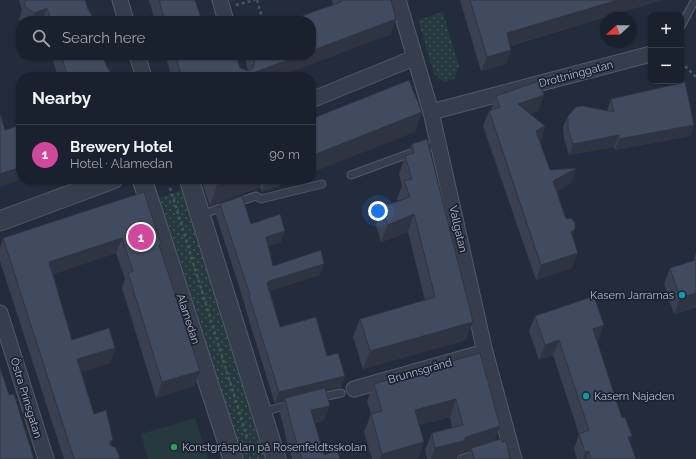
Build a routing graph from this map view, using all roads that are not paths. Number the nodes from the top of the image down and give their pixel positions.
1 (120, 0) edge
2 (220, 0) edge
3 (398, 0) edge
4 (695, 0) edge
5 (125, 16) edge
6 (225, 16) edge
7 (684, 20) edge
8 (648, 55) edge
9 (414, 58) junction
10 (139, 60) edge
11 (142, 72) edge
12 (316, 98) edge
13 (431, 112) junction
14 (438, 143) junction
15 (351, 175) dead end
16 (100, 184) edge
17 (144, 184) edge
18 (190, 184) edge
19 (322, 184) dead end
20 (200, 216) junction
21 (0, 221) edge
22 (0, 313) edge
23 (485, 352) junction
24 (348, 391) joint
25 (312, 400) edge
26 (298, 404) edge
27 (261, 412) junction
28 (482, 453) edge
29 (46, 459) edge
30 (233, 459) edge
31 (276, 459) edge
32 (461, 459) edge
33 (514, 459) edge

1 - 5 street
2 - 6 street
3 - 9 street, Vallgatan
4 - 7 lane
8 - 13 street, Drottninggatan
9 - 12 street
9 - 13 street, Vallgatan
10 - 11 street
13 - 14 street, Vallgatan
14 - 15 lane
14 - 23 street, Vallgatan
16 - 21 street
17 - 30 street, Alamedan
18 - 20 street
19 - 20 lane
20 - 27 street
22 - 29 street, Östra Prinsgatan
23 - 24 street, Brunnsgränd
23 - 33 street, Vallgatan
24 - 25 lane, Brunnsgränd
26 - 27 lane
27 - 31 street
28 - 32 lane

